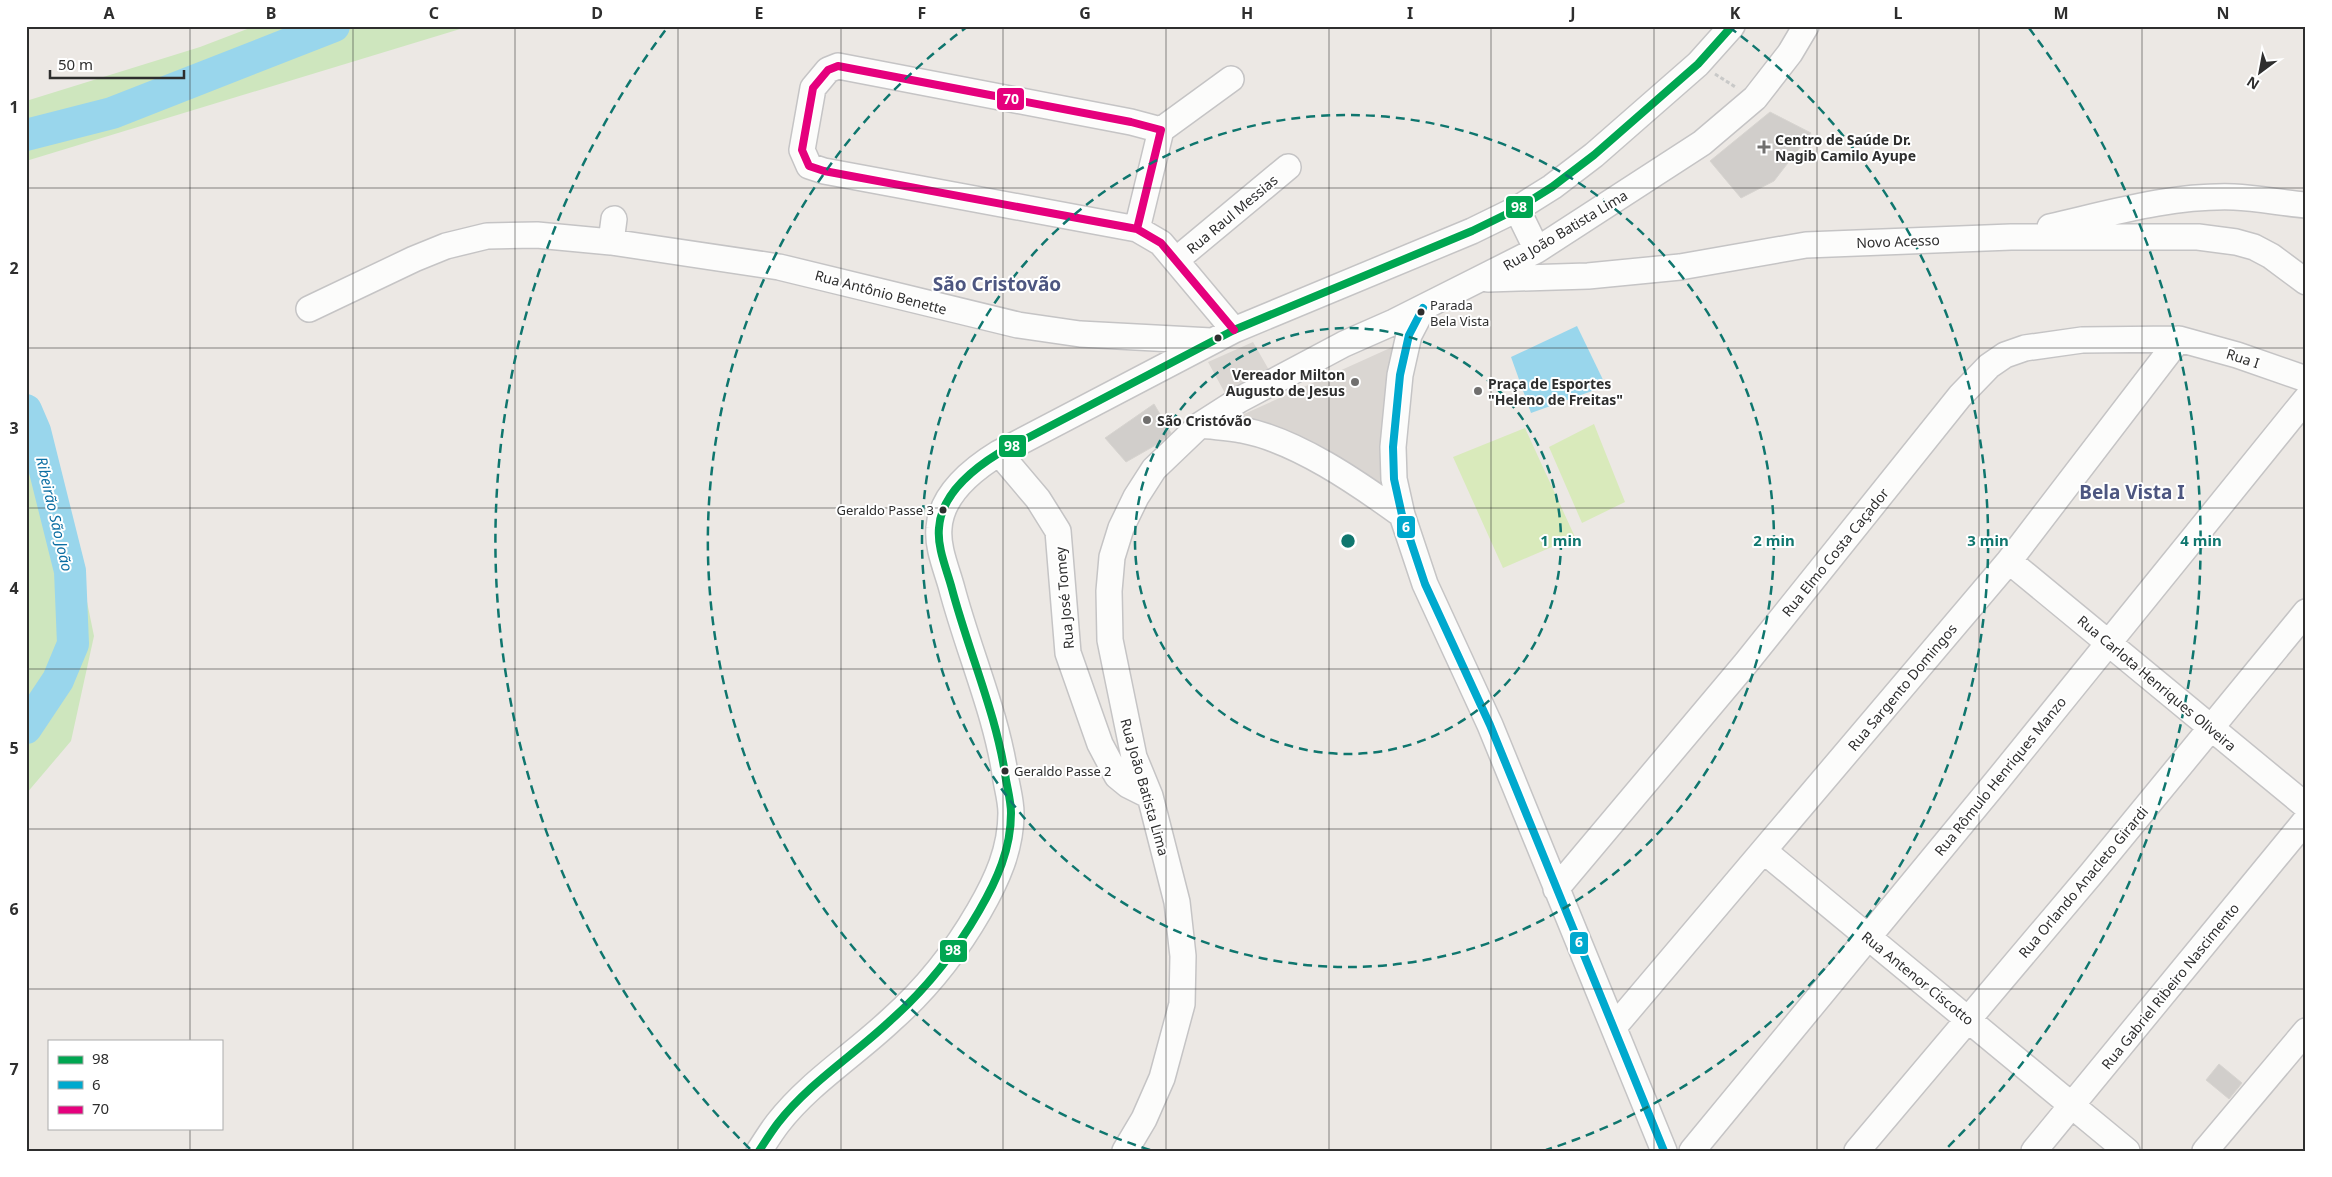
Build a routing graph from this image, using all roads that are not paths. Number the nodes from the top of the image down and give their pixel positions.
1 (1732, 26) edge
2 (1806, 26) edge
3 (1231, 79) dead end
4 (1161, 130) junction
5 (1288, 167) dead end
6 (2306, 206) edge
7 (1517, 209) junction
8 (1137, 229) junction
9 (2012, 237) junction
10 (1537, 250) junction
11 (1176, 260) junction
12 (1480, 280) junction
13 (2306, 282) edge
14 (1423, 308) junction
15 (309, 309) dead end
16 (1234, 330) junction
17 (2180, 339) junction
18 (1211, 341) junction
19 (2306, 379) edge
20 (2306, 399) edge
21 (1200, 425) junction
22 (999, 453) junction
23 (1402, 515) junction
24 (2009, 561) junction
25 (2306, 612) edge
26 (2107, 642) junction
27 (2210, 728) junction
28 (1150, 796) junction
29 (2306, 806) edge
30 (2306, 820) edge
31 (1764, 851) junction
32 (1556, 889) junction
33 (1868, 936) junction
34 (1969, 1020) junction
35 (1614, 1027) junction
36 (2306, 1031) edge
37 (2073, 1105) junction
38 (759, 1151) edge
39 (1125, 1151) edge
40 (1664, 1151) edge
41 (1692, 1151) edge
42 (1858, 1151) edge
43 (2034, 1151) edge
44 (2127, 1151) edge
45 (2205, 1151) edge

1 - 7 street
2 - 10 street, Rua João Batista Lima
3 - 4 street
4 - 8 street
4 - 8 street
5 - 11 street, Rua Raul Messias
6 - 9 street
7 - 10 street
7 - 16 street
8 - 11 street
9 - 12 street, Novo Acesso
9 - 13 street, Novo Acesso
10 - 12 street, Rua João Batista Lima
11 - 16 street
12 - 14 street, Rua João Batista Lima
14 - 21 street, Rua João Batista Lima
14 - 23 street
15 - 18 street, Rua Antônio Benette
16 - 18 street
17 - 19 street, Rua I
17 - 24 street, Rua Sargento Domingos
17 - 32 street, Rua Elmo Costa Caçador
18 - 22 street
20 - 26 street, Rua Rômulo Henriques Manzo
21 - 23 street
21 - 28 street, Rua João Batista Lima
22 - 28 street, Rua José Tomey
22 - 38 street
23 - 32 street
24 - 26 street, Rua Carlota Henriques Oliveira
24 - 31 street, Rua Sargento Domingos
25 - 27 street, Rua Orlando Anacleto Girardi
26 - 27 street, Rua Carlota Henriques Oliveira
26 - 33 street, Rua Rômulo Henriques Manzo
27 - 29 street, Rua Carlota Henriques Oliveira
27 - 34 street, Rua Orlando Anacleto Girardi
28 - 39 street, Rua João Batista Lima
30 - 37 street, Rua Gabriel Ribeiro Nascimento
31 - 33 street, Rua Antenor Ciscotto
31 - 35 street, Rua Sargento Domingos
32 - 35 street
33 - 34 street, Rua Antenor Ciscotto
33 - 41 street, Rua Rômulo Henriques Manzo
34 - 37 street, Rua Antenor Ciscotto
34 - 42 street, Rua Orlando Anacleto Girardi
35 - 40 street
36 - 45 street
37 - 43 street, Rua Gabriel Ribeiro Nascimento
37 - 44 street, Rua Antenor Ciscotto

